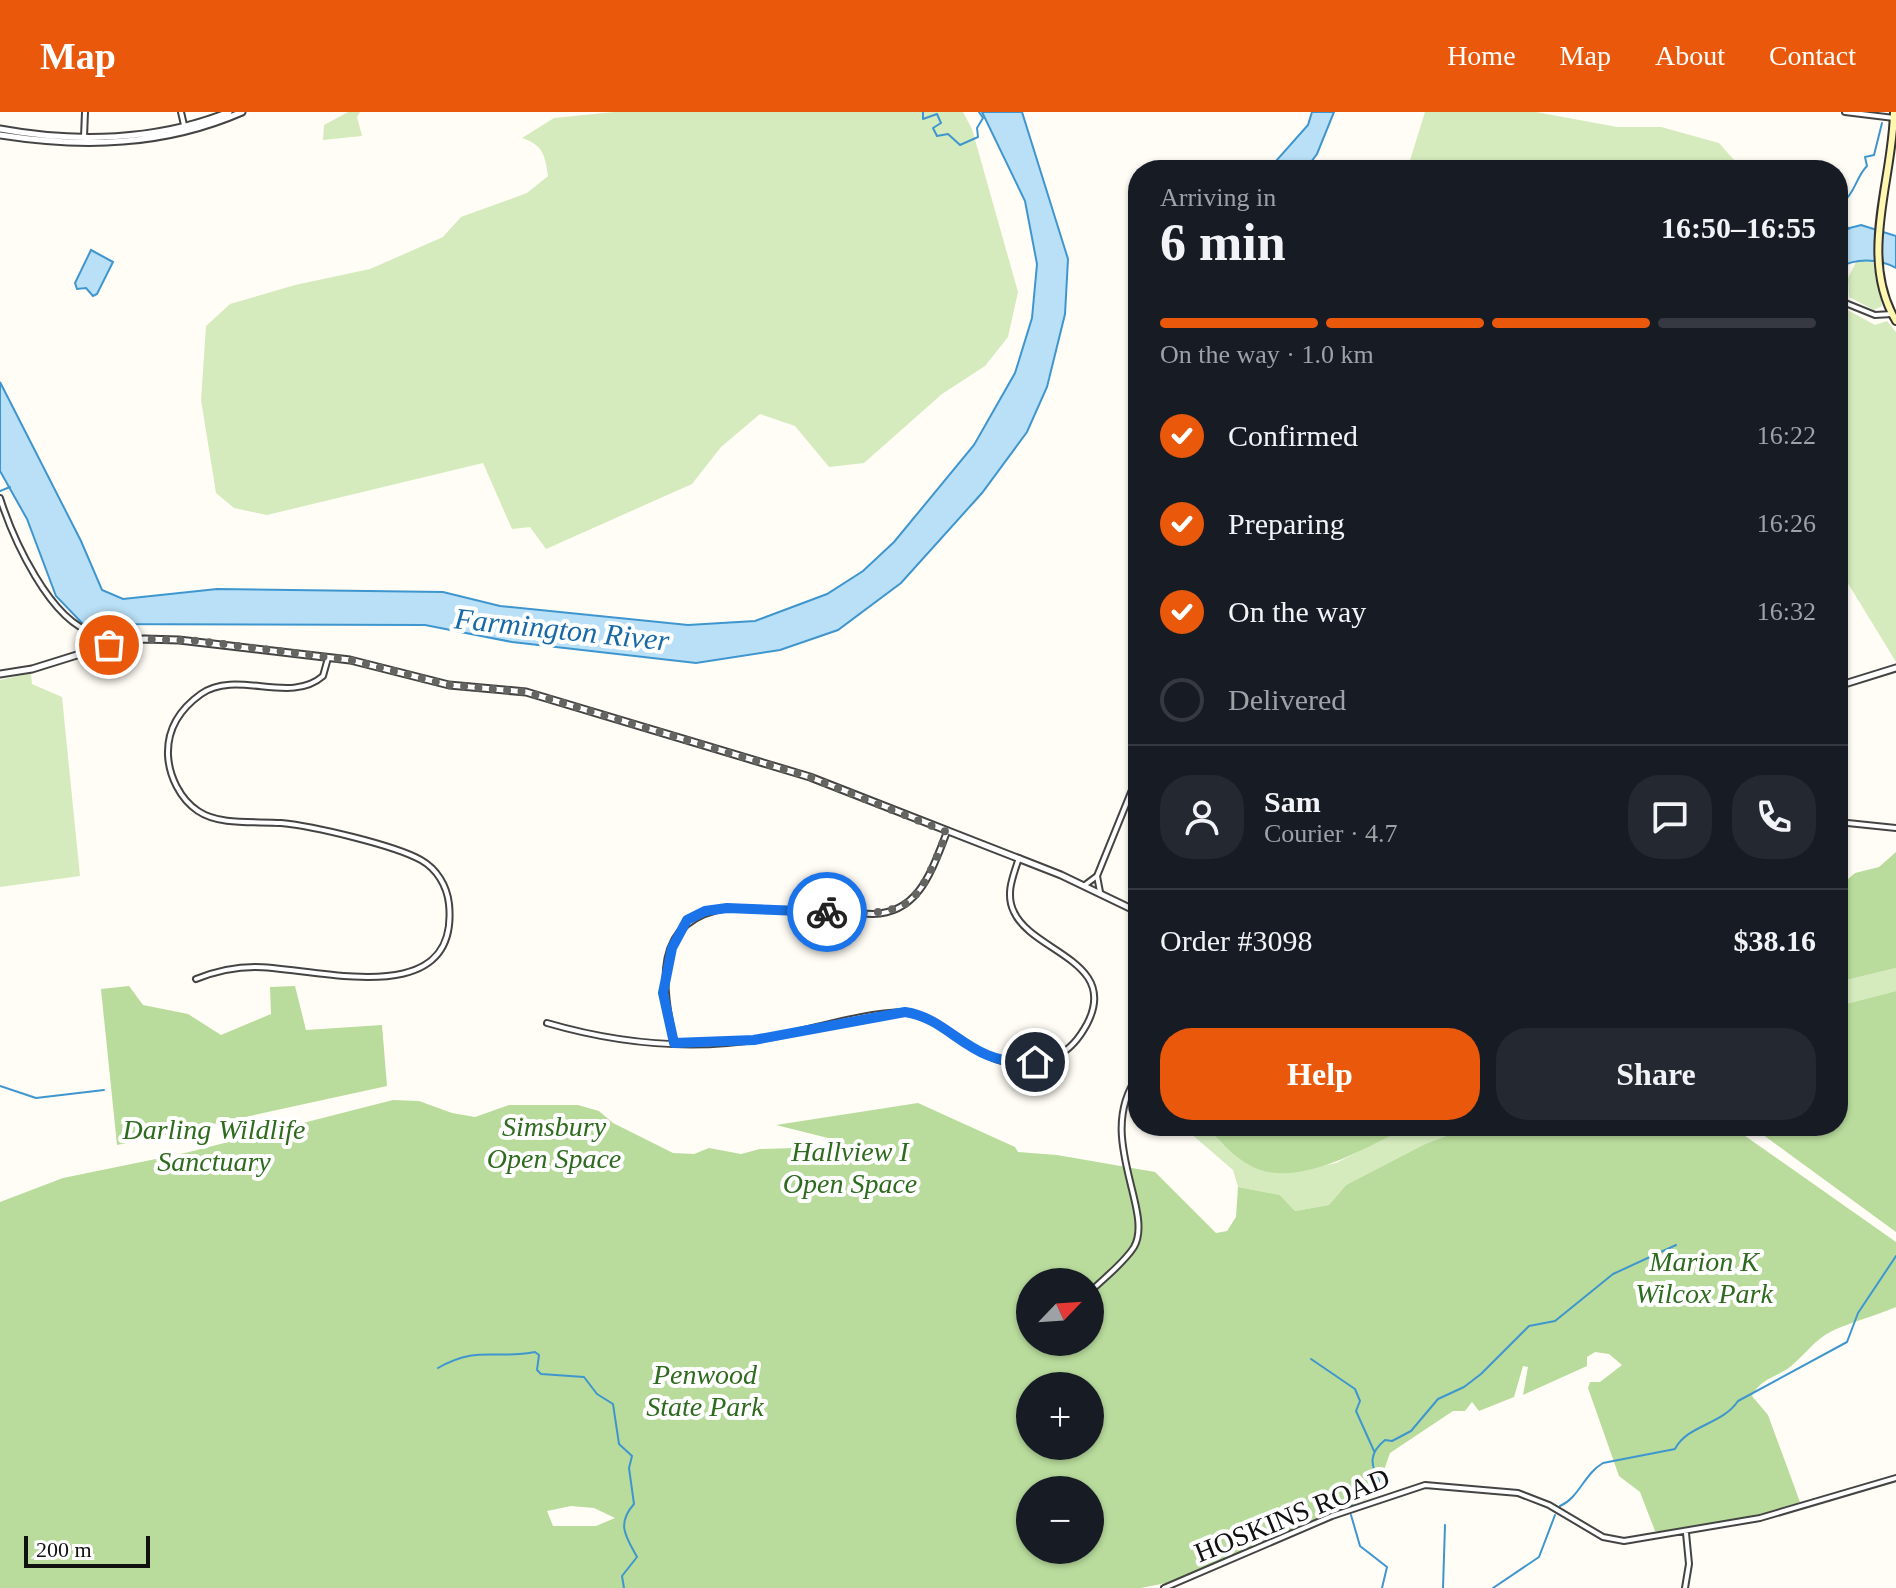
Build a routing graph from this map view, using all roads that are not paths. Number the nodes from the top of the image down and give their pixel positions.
1 (85, 112) edge
2 (181, 112) edge
3 (229, 112) edge
4 (242, 112) edge
5 (1845, 112) edge
6 (1895, 115) edge
7 (184, 129) junction
8 (0, 132) edge
9 (84, 141) junction
10 (1848, 304) edge
11 (1894, 317) edge
12 (0, 498) edge
13 (144, 639) junction
14 (328, 658) junction
15 (1896, 668) edge
16 (0, 674) edge
17 (1848, 683) edge
18 (1128, 800) edge
19 (1848, 823) edge
20 (1896, 828) edge
21 (947, 832) junction
22 (1019, 858) junction
23 (1097, 876) junction
24 (1085, 885) junction
25 (1100, 892) junction
26 (1128, 907) edge
27 (196, 979) dead end
28 (547, 1023) dead end
29 (674, 1043) junction
30 (1128, 1096) edge
31 (1104, 1278) edge
32 (1896, 1478) edge
33 (1686, 1533) junction
34 (1164, 1588) edge
35 (1685, 1588) edge

1 - 9 street
2 - 7 street
3 - 7 street
4 - 7 street
5 - 6 street
6 - 11 main road
7 - 9 street
8 - 9 street
10 - 11 street
12 - 13 street
13 - 14 street
13 - 16 street
14 - 21 street
14 - 27 street
15 - 17 street
18 - 23 street
19 - 20 street
21 - 22 street
21 - 29 street
22 - 24 street
22 - 29 street
23 - 24 street
23 - 25 street
24 - 25 street
25 - 26 street
28 - 29 street
30 - 31 street
32 - 33 street, HOSKINS ROAD
33 - 34 street, HOSKINS ROAD
33 - 35 street

